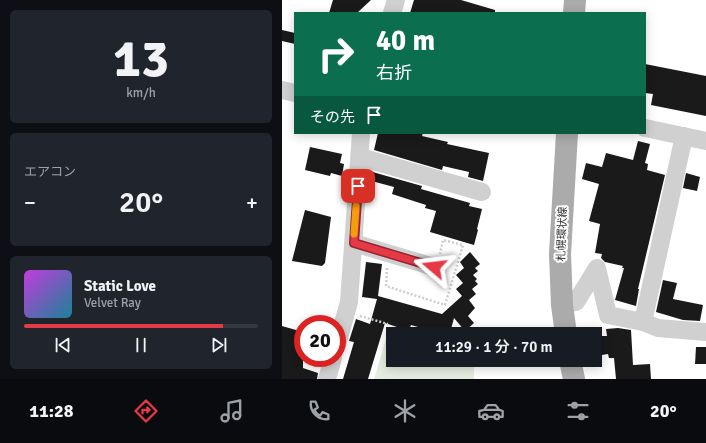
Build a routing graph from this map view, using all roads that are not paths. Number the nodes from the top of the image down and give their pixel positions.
1 (396, 0) edge
2 (575, 0) edge
3 (392, 12) edge
4 (574, 12) edge
5 (282, 90) edge
6 (294, 93) edge
7 (646, 128) edge
8 (361, 134) edge
9 (567, 134) edge
10 (684, 136) junction
11 (706, 141) edge
12 (360, 157) junction
13 (482, 192) dead end
14 (354, 243) junction
15 (434, 267) dead end
16 (562, 305) junction
17 (346, 315) edge
18 (643, 322) junction
19 (565, 327) edge
20 (706, 332) edge
21 (330, 367) edge
22 (571, 367) edge
23 (327, 379) edge
24 (574, 379) edge

1 - 3 street
2 - 4 main road
5 - 6 street
7 - 10 street
8 - 12 street
9 - 16 main road, 札幌環状線
10 - 11 street
10 - 18 street
12 - 13 street
12 - 14 street
14 - 15 street
14 - 17 street
16 - 18 street
16 - 19 main road, 札幌環状線
18 - 20 street
21 - 23 street
22 - 24 main road

